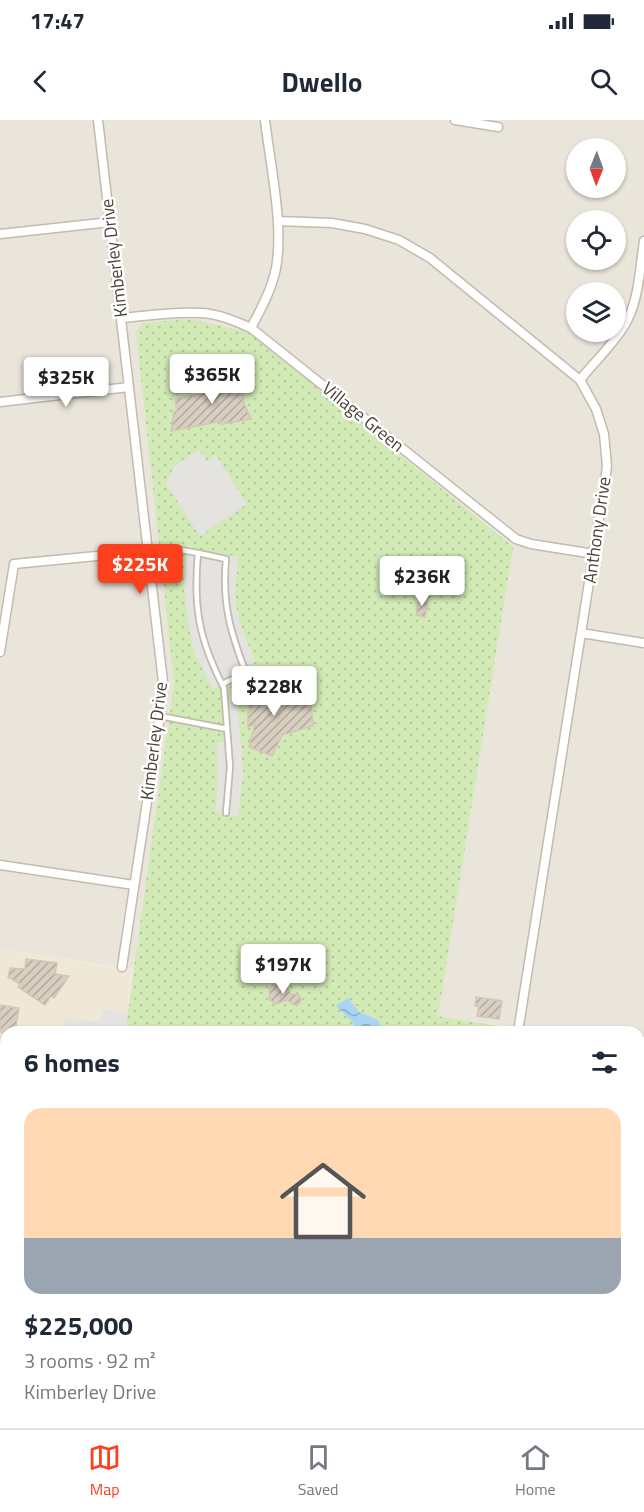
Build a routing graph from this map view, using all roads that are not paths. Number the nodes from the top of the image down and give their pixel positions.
1 (98, 120) edge
2 (265, 120) edge
3 (455, 120) edge
4 (498, 127) dead end
5 (278, 221) junction
6 (110, 222) junction
7 (0, 234) edge
8 (644, 242) edge
9 (641, 285) edge
10 (121, 318) junction
11 (251, 328) junction
12 (580, 380) junction
13 (129, 387) junction
14 (0, 402) edge
15 (148, 551) junction
16 (198, 553) junction
17 (594, 554) junction
18 (581, 633) junction
19 (644, 643) edge
20 (0, 652) edge
21 (222, 684) junction
22 (160, 716) junction
23 (227, 729) junction
24 (226, 813) dead end
25 (0, 865) edge
26 (135, 885) junction
27 (122, 967) dead end
28 (519, 1026) edge

1 - 6 street, Kimberley Drive
2 - 5 street
3 - 4 street
5 - 11 street
5 - 12 street, Anthony Drive
6 - 7 street
6 - 10 street, Kimberley Drive
8 - 9 street
9 - 12 street
10 - 11 street, Village Green
10 - 13 street, Kimberley Drive
11 - 17 street, Village Green
12 - 17 street, Anthony Drive
13 - 14 street
13 - 15 street, Kimberley Drive
15 - 16 lane
15 - 20 street
15 - 22 street, Kimberley Drive
16 - 21 lane
16 - 21 lane
17 - 18 street, Anthony Drive
18 - 19 street
18 - 28 street, Anthony Drive
21 - 23 lane
22 - 23 lane
22 - 26 street, Kimberley Drive
23 - 24 lane
25 - 26 street
26 - 27 street, Kimberley Drive

